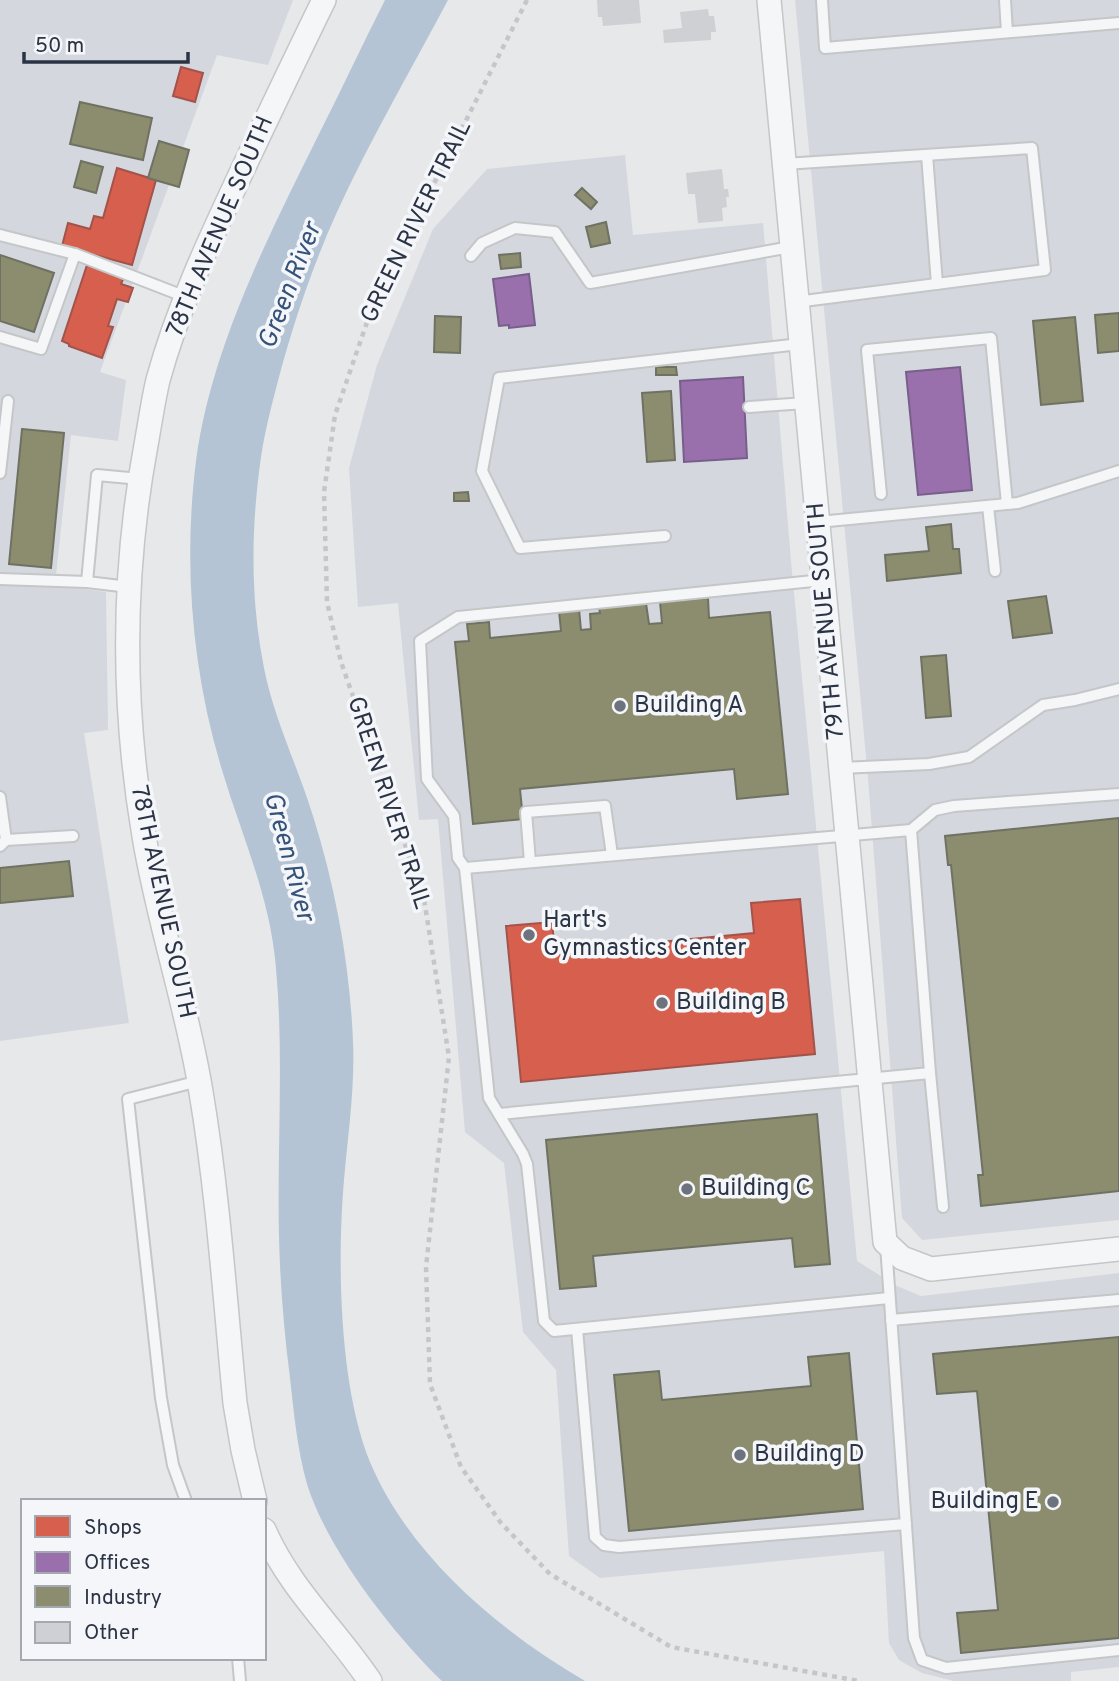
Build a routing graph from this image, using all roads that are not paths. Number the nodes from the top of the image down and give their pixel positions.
1 (324, 0) edge
2 (769, 0) edge
3 (822, 0) edge
4 (1005, 0) edge
5 (1119, 23) edge
6 (1007, 32) junction
7 (927, 155) junction
8 (784, 164) junction
9 (0, 235) edge
10 (791, 247) junction
11 (75, 254) junction
12 (471, 256) dead end
13 (937, 284) junction
14 (186, 297) junction
15 (796, 302) junction
16 (0, 337) edge
17 (800, 344) junction
18 (8, 401) dead end
19 (806, 403) junction
20 (749, 407) dead end
21 (1119, 471) edge
22 (0, 473) edge
23 (140, 479) junction
24 (881, 494) dead end
25 (1007, 504) junction
26 (988, 506) junction
27 (818, 522) junction
28 (665, 536) dead end
29 (995, 571) dead end
30 (0, 579) edge
31 (823, 579) junction
32 (87, 582) junction
33 (129, 587) junction
34 (1119, 689) edge
35 (841, 768) junction
36 (1119, 794) edge
37 (0, 797) edge
38 (911, 831) junction
39 (847, 835) junction
40 (73, 836) dead end
41 (3, 843) edge
42 (612, 855) junction
43 (530, 862) junction
44 (465, 868) junction
45 (930, 1073) junction
46 (870, 1079) junction
47 (199, 1081) junction
48 (499, 1114) junction
49 (943, 1208) dead end
50 (885, 1242) junction
51 (1119, 1249) edge
52 (889, 1298) junction
53 (1119, 1300) edge
54 (891, 1320) junction
55 (577, 1329) junction
56 (185, 1499) edge
57 (255, 1499) edge
58 (906, 1524) junction
59 (266, 1534) edge
60 (1119, 1650) edge
61 (238, 1660) edge
62 (240, 1681) edge
63 (370, 1681) edge

1 - 14 street, 78TH AVENUE SOUTH
2 - 8 street, 79TH AVENUE SOUTH
3 - 6 lane
4 - 6 lane
5 - 6 lane
7 - 8 lane
7 - 13 lane
7 - 13 lane
8 - 10 street, 79TH AVENUE SOUTH
9 - 11 lane
10 - 12 lane
10 - 15 street, 79TH AVENUE SOUTH
11 - 14 lane
11 - 16 lane
13 - 15 lane
14 - 23 street, 78TH AVENUE SOUTH
15 - 17 street, 79TH AVENUE SOUTH
17 - 19 street, 79TH AVENUE SOUTH
17 - 28 lane
18 - 22 lane
19 - 20 lane
19 - 27 street, 79TH AVENUE SOUTH
21 - 25 lane
23 - 32 lane
23 - 33 street, 78TH AVENUE SOUTH
24 - 25 lane
25 - 26 lane
26 - 27 lane
26 - 29 lane
27 - 31 street, 79TH AVENUE SOUTH
30 - 32 lane
31 - 35 street, 79TH AVENUE SOUTH
31 - 44 lane
32 - 33 lane
33 - 47 street, 78TH AVENUE SOUTH
34 - 35 lane
35 - 39 street, 79TH AVENUE SOUTH
36 - 38 lane
37 - 41 lane
38 - 39 lane
38 - 45 lane
39 - 42 lane
39 - 46 street, 79TH AVENUE SOUTH
40 - 41 lane
42 - 43 lane
42 - 43 lane
43 - 44 lane
44 - 48 lane
45 - 46 lane
45 - 49 lane
46 - 48 lane
46 - 50 street, 79TH AVENUE SOUTH
47 - 56 lane
47 - 57 street, 78TH AVENUE SOUTH
48 - 55 lane
50 - 51 street
50 - 52 lane
52 - 54 lane
52 - 55 lane
53 - 54 lane
54 - 58 lane
55 - 58 lane
58 - 60 lane
59 - 63 street
61 - 62 lane

